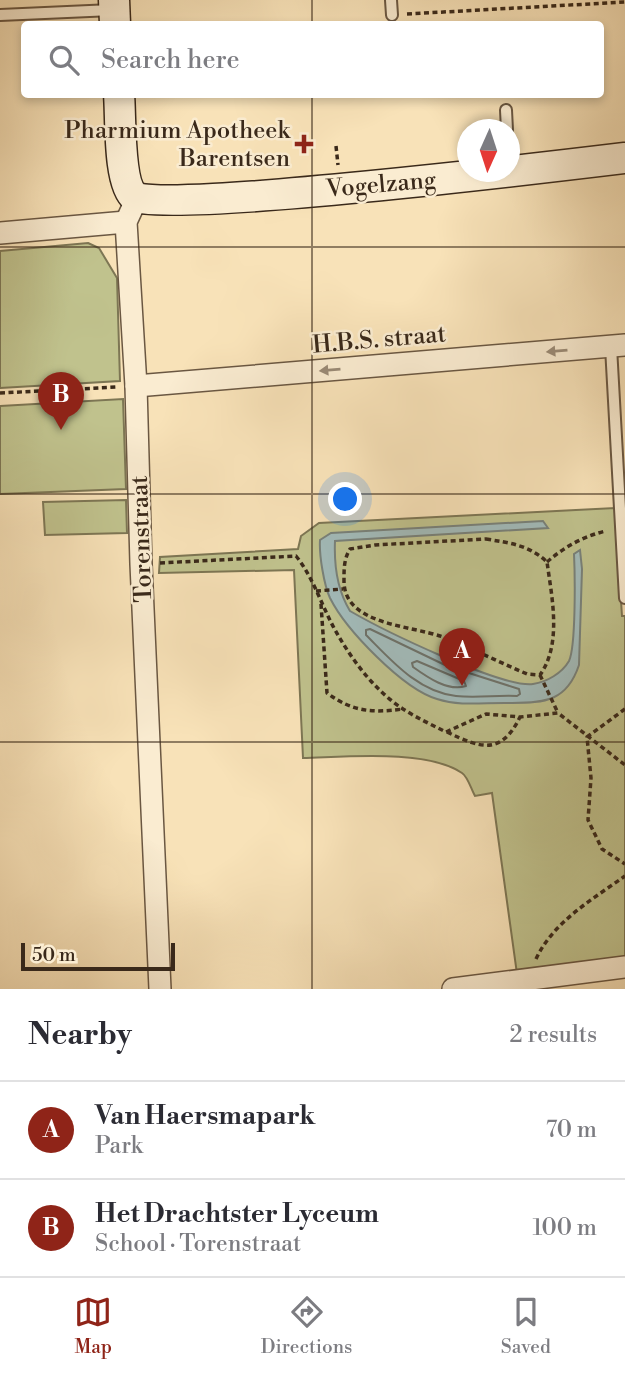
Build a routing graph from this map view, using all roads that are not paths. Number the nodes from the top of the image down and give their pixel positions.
1 (391, 0) edge
2 (114, 12) edge
3 (0, 15) edge
4 (392, 15) road end
5 (119, 98) edge
6 (506, 110) dead end
7 (506, 119) edge
8 (625, 158) edge
9 (131, 210) junction
10 (0, 233) edge
11 (618, 346) edge
12 (136, 386) junction
13 (625, 598) edge
14 (625, 967) edge
15 (160, 989) edge
16 (453, 989) edge

1 - 4 lane
2 - 3 lane
5 - 9 street, Torenstraat
6 - 7 lane
8 - 9 street, Vogelzang
9 - 10 street, Vogelzang
9 - 12 street, Torenstraat
11 -> 12 street, H.B.S. straat
11 - 13 lane
12 - 15 street, Torenstraat
14 - 16 street

